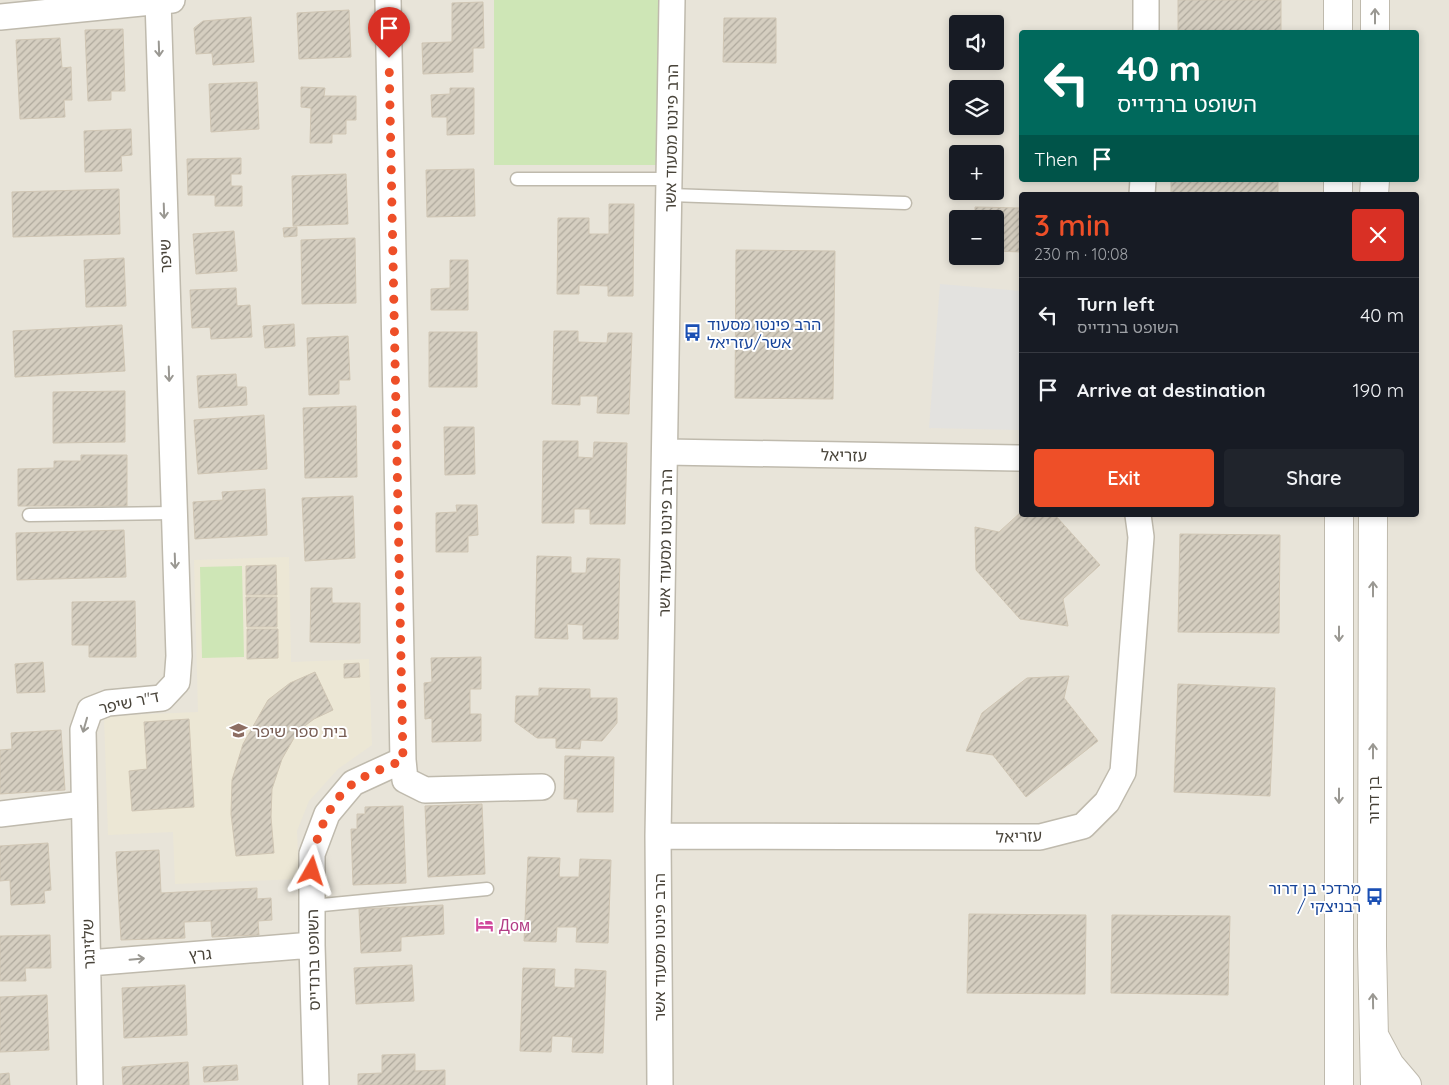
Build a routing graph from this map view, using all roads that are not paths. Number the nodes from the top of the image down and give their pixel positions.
1 (162, 0) edge
2 (388, 0) edge
3 (672, 0) edge
4 (1146, 0) edge
5 (1338, 0) edge
6 (1375, 0) edge
7 (0, 16) edge
8 (1146, 30) edge
9 (1338, 30) edge
10 (1375, 30) edge
11 (516, 179) dead end
12 (670, 187) junction
13 (905, 203) dead end
14 (666, 452) junction
15 (1019, 458) edge
16 (173, 512) junction
17 (29, 515) dead end
18 (1138, 517) edge
19 (1339, 517) edge
20 (1374, 517) edge
21 (403, 760) junction
22 (542, 787) dead end
23 (83, 804) junction
24 (0, 814) edge
25 (658, 836) junction
26 (487, 889) dead end
27 (312, 906) junction
28 (312, 945) junction
29 (89, 963) junction
30 (1339, 1026) junction
31 (1374, 1036) junction
32 (90, 1085) edge
33 (316, 1085) edge
34 (660, 1085) edge
35 (1318, 1085) edge
36 (1339, 1085) edge
37 (1375, 1085) edge
38 (1407, 1085) edge

1 - 7 street
1 -> 16 street, שיפר
2 - 21 street
3 - 12 street, הרב פינטו מסעוד אשר
4 - 8 street
5 - 9 street
10 -> 6 street
11 - 12 lane
12 - 13 lane
12 - 14 street, הרב פינטו מסעוד אשר
14 - 15 street, עזריאל
14 - 25 street, הרב פינטו מסעוד אשר
16 - 17 lane
16 -> 23 street, ד"ר שיפר
18 - 25 street, עזריאל
19 -> 30 street
31 -> 20 street, בן דרור
21 - 22 street
21 - 27 street, השופט ברנדייס
23 - 24 street
23 - 29 street, שלזינגר
25 - 34 street, הרב פינטו מסעוד אשר
26 - 27 lane
27 - 28 street, השופט ברנדייס
29 -> 28 street, גרץ
28 - 33 street, השופט ברנדייס
29 - 32 street, שלזינגר
30 - 35 street
30 - 36 street
31 - 37 street, בן דרור
31 - 38 street

